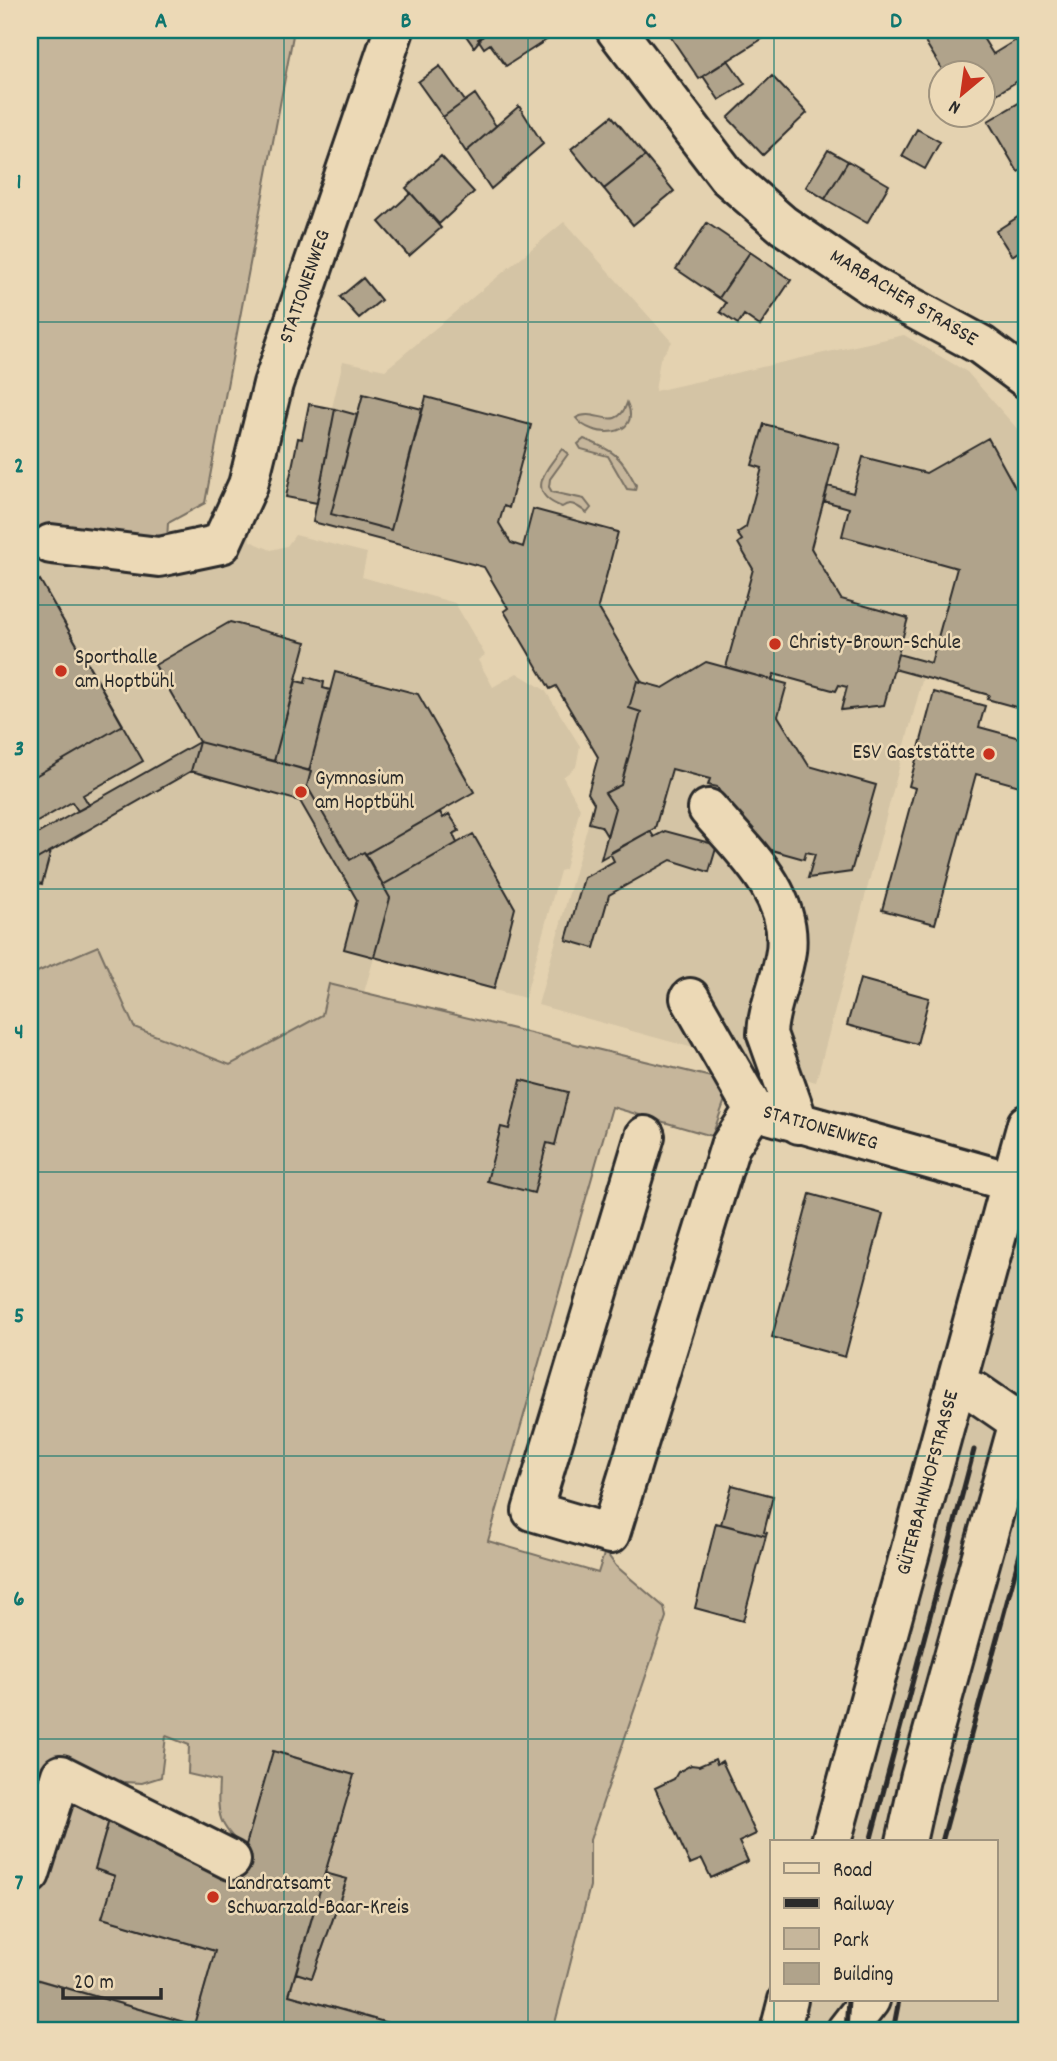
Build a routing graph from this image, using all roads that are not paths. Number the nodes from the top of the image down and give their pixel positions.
1 (394, 30) edge
2 (616, 30) edge
3 (1027, 379) edge
4 (51, 544) dead end
5 (708, 809) dead end
6 (690, 998) dead end
7 (754, 1110) junction
8 (799, 1124) junction
9 (1027, 1124) edge
10 (645, 1136) dead end
11 (1011, 1182) junction
12 (956, 1385) junction
13 (832, 1840) edge
14 (906, 1840) edge
15 (231, 1860) dead end
16 (30, 1874) edge
17 (787, 2002) edge
18 (868, 2002) edge
19 (780, 2031) edge
20 (846, 2031) edge

1 - 4 street, STATIONENWEG
2 - 3 street, MARBACHER STRASSE
5 - 8 street
6 - 7 street, STATIONENWEG
7 - 8 street, STATIONENWEG
7 - 10 street
8 - 11 street, STATIONENWEG
9 - 11 street, GÜTERBAHNHOFSTRASSE
11 - 12 street, GÜTERBAHNHOFSTRASSE
12 - 13 street, GÜTERBAHNHOFSTRASSE
12 - 14 street
15 - 16 street
17 - 19 street
18 - 20 street

